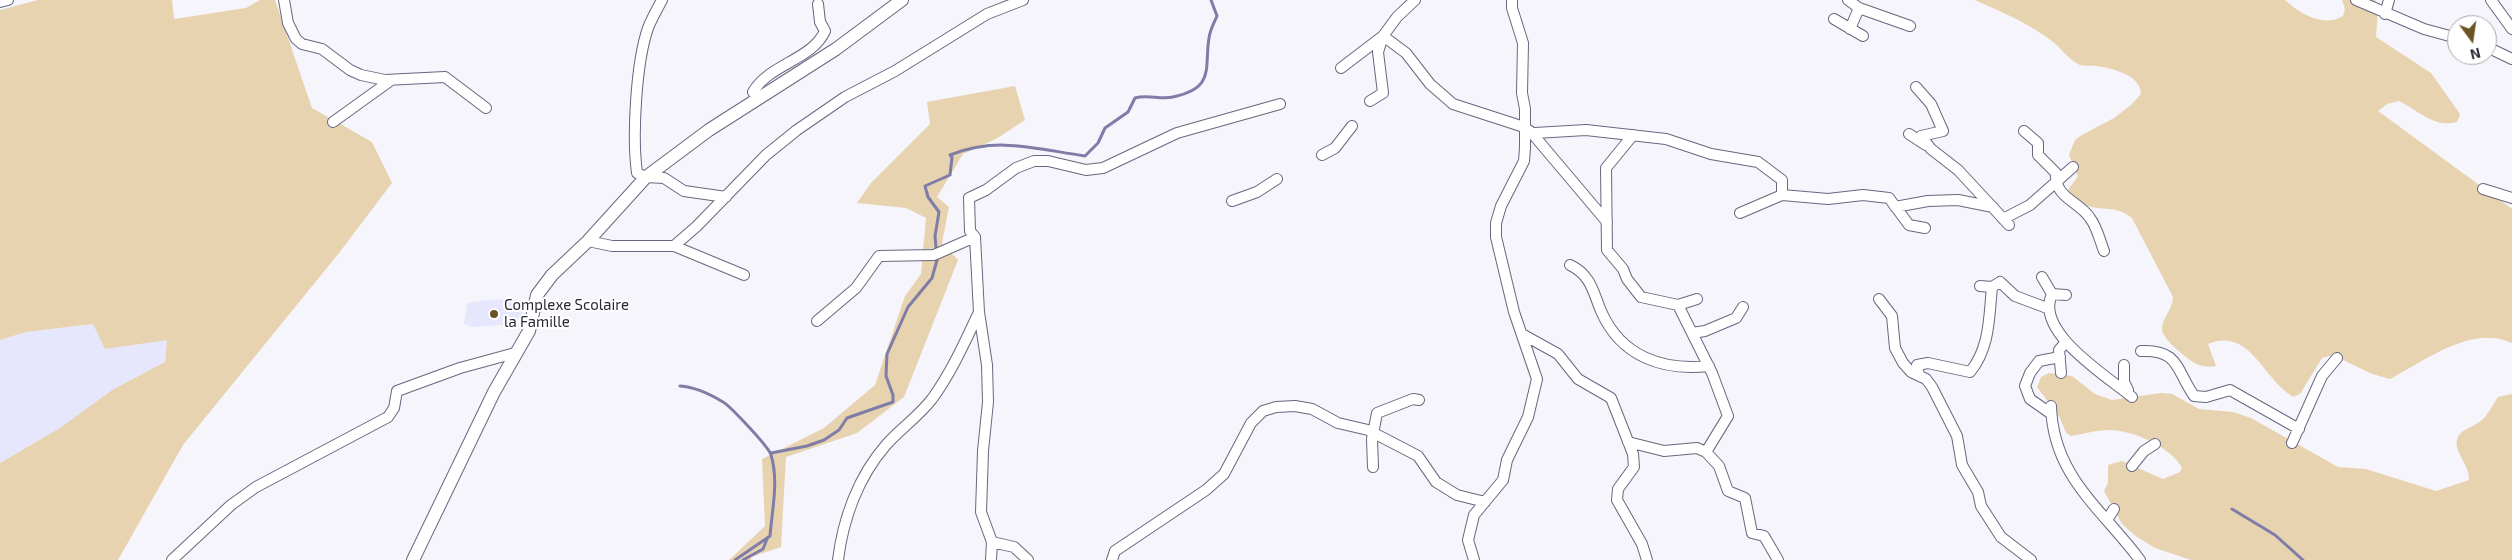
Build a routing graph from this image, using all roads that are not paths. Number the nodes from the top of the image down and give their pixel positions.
1 (8, 0) edge
2 (284, 0) edge
3 (662, 0) edge
4 (902, 0) edge
5 (1022, 0) edge
6 (1415, 0) edge
7 (1512, 0) edge
8 (1848, 0) edge
9 (2356, 0) edge
10 (2389, 0) edge
11 (2491, 0) edge
12 (0, 2) edge
13 (818, 4) dead end
14 (1859, 8) junction
15 (2385, 14) junction
16 (1834, 19) dead end
17 (1910, 26) dead end
18 (1850, 29) junction
19 (2512, 29) edge
20 (2447, 35) edge
21 (1383, 36) junction
22 (1863, 36) dead end
23 (2497, 52) edge
24 (2512, 59) edge
25 (1341, 68) dead end
26 (390, 81) junction
27 (1916, 87) dead end
28 (757, 98) junction
29 (1370, 101) dead end
30 (1280, 104) dead end
31 (486, 108) dead end
32 (333, 122) dead end
33 (1352, 126) dead end
34 (1524, 127) junction
35 (2024, 131) dead end
36 (1535, 133) junction
37 (1909, 134) dead end
38 (1634, 135) junction
39 (1931, 149) junction
40 (1322, 155) dead end
41 (2073, 167) dead end
42 (646, 178) junction
43 (1277, 179) dead end
44 (2055, 183) junction
45 (2483, 190) dead end
46 (1782, 195) junction
47 (726, 197) junction
48 (2512, 198) edge
49 (1232, 201) dead end
50 (1896, 207) junction
51 (1993, 207) junction
52 (1740, 213) dead end
53 (1607, 222) junction
54 (1924, 228) dead end
55 (975, 238) junction
56 (588, 241) junction
57 (674, 246) junction
58 (2104, 251) dead end
59 (1570, 265) dead end
60 (744, 275) dead end
61 (2042, 277) dead end
62 (1980, 286) dead end
63 (1992, 287) junction
64 (2052, 294) junction
65 (2066, 295) dead end
66 (1697, 299) dead end
67 (1879, 299) dead end
68 (1678, 306) junction
69 (1743, 307) dead end
70 (2047, 308) junction
71 (979, 312) junction
72 (817, 321) dead end
73 (1692, 333) junction
74 (1522, 334) junction
75 (2066, 342) junction
76 (2141, 351) dead end
77 (515, 353) junction
78 (2060, 357) junction
79 (2337, 358) dead end
80 (2124, 365) dead end
81 (1709, 366) junction
82 (2061, 373) dead end
83 (1919, 375) junction
84 (1419, 400) dead end
85 (2299, 429) junction
86 (1374, 433) junction
87 (1628, 442) junction
88 (2155, 444) dead end
89 (2292, 444) dead end
90 (1706, 452) junction
91 (2132, 466) dead end
92 (1373, 467) dead end
93 (1485, 502) junction
94 (2114, 509) dead end
95 (2107, 520) junction
96 (992, 542) junction
97 (2023, 558) edge
98 (172, 560) edge
99 (413, 560) edge
100 (838, 560) edge
101 (991, 560) edge
102 (1028, 560) edge
103 (1112, 560) edge
104 (1474, 560) edge
105 (1647, 560) edge
106 (1778, 560) edge
107 (2140, 560) edge

1 - 12 street
2 - 26 street
3 - 42 street
4 - 28 street
5 - 47 street
6 - 21 street
7 - 34 street
8 - 14 street
9 - 15 street
10 - 15 street
11 - 19 street
13 - 28 street
14 - 17 street
14 - 18 street
15 - 20 street
16 - 18 street
18 - 22 street
21 - 25 street
21 - 29 street
21 - 34 street
23 - 24 street
26 - 31 street
26 - 32 street
27 - 39 street
28 - 42 street
30 - 55 street
33 - 40 street
34 - 36 street
34 - 74 street
35 - 44 street
36 - 38 street
36 - 53 street
37 - 39 street
38 - 46 street
38 - 53 street
39 - 51 street
41 - 44 street
42 - 47 street
42 - 56 street
43 - 49 street
44 - 51 street
44 - 58 street
45 - 48 street
46 - 50 street
46 - 52 street
47 - 57 street
50 - 51 street
50 - 54 street
53 - 68 street
55 - 71 street
55 - 72 street
56 - 57 street
56 - 77 street
57 - 60 street
59 - 81 street
61 - 64 street
62 - 63 street
63 - 70 street
63 - 83 street
64 - 65 street
64 - 70 street
66 - 68 street
67 - 83 street
68 - 73 street
69 - 73 street
70 - 75 street
71 - 96 street
71 - 100 street
73 - 81 street
74 - 87 street
74 - 93 street
75 - 78 street
75 - 80 street
76 - 85 street
77 - 98 street
77 - 99 street
78 - 82 street
78 - 95 street
79 - 85 street
81 - 90 street
83 - 97 street
84 - 86 street
85 - 89 street
86 - 92 street
86 - 93 street
86 - 103 street
87 - 90 street
87 - 105 street
88 - 91 street
90 - 106 street
93 - 104 street
94 - 95 street
95 - 107 street
96 - 101 street
96 - 102 street

